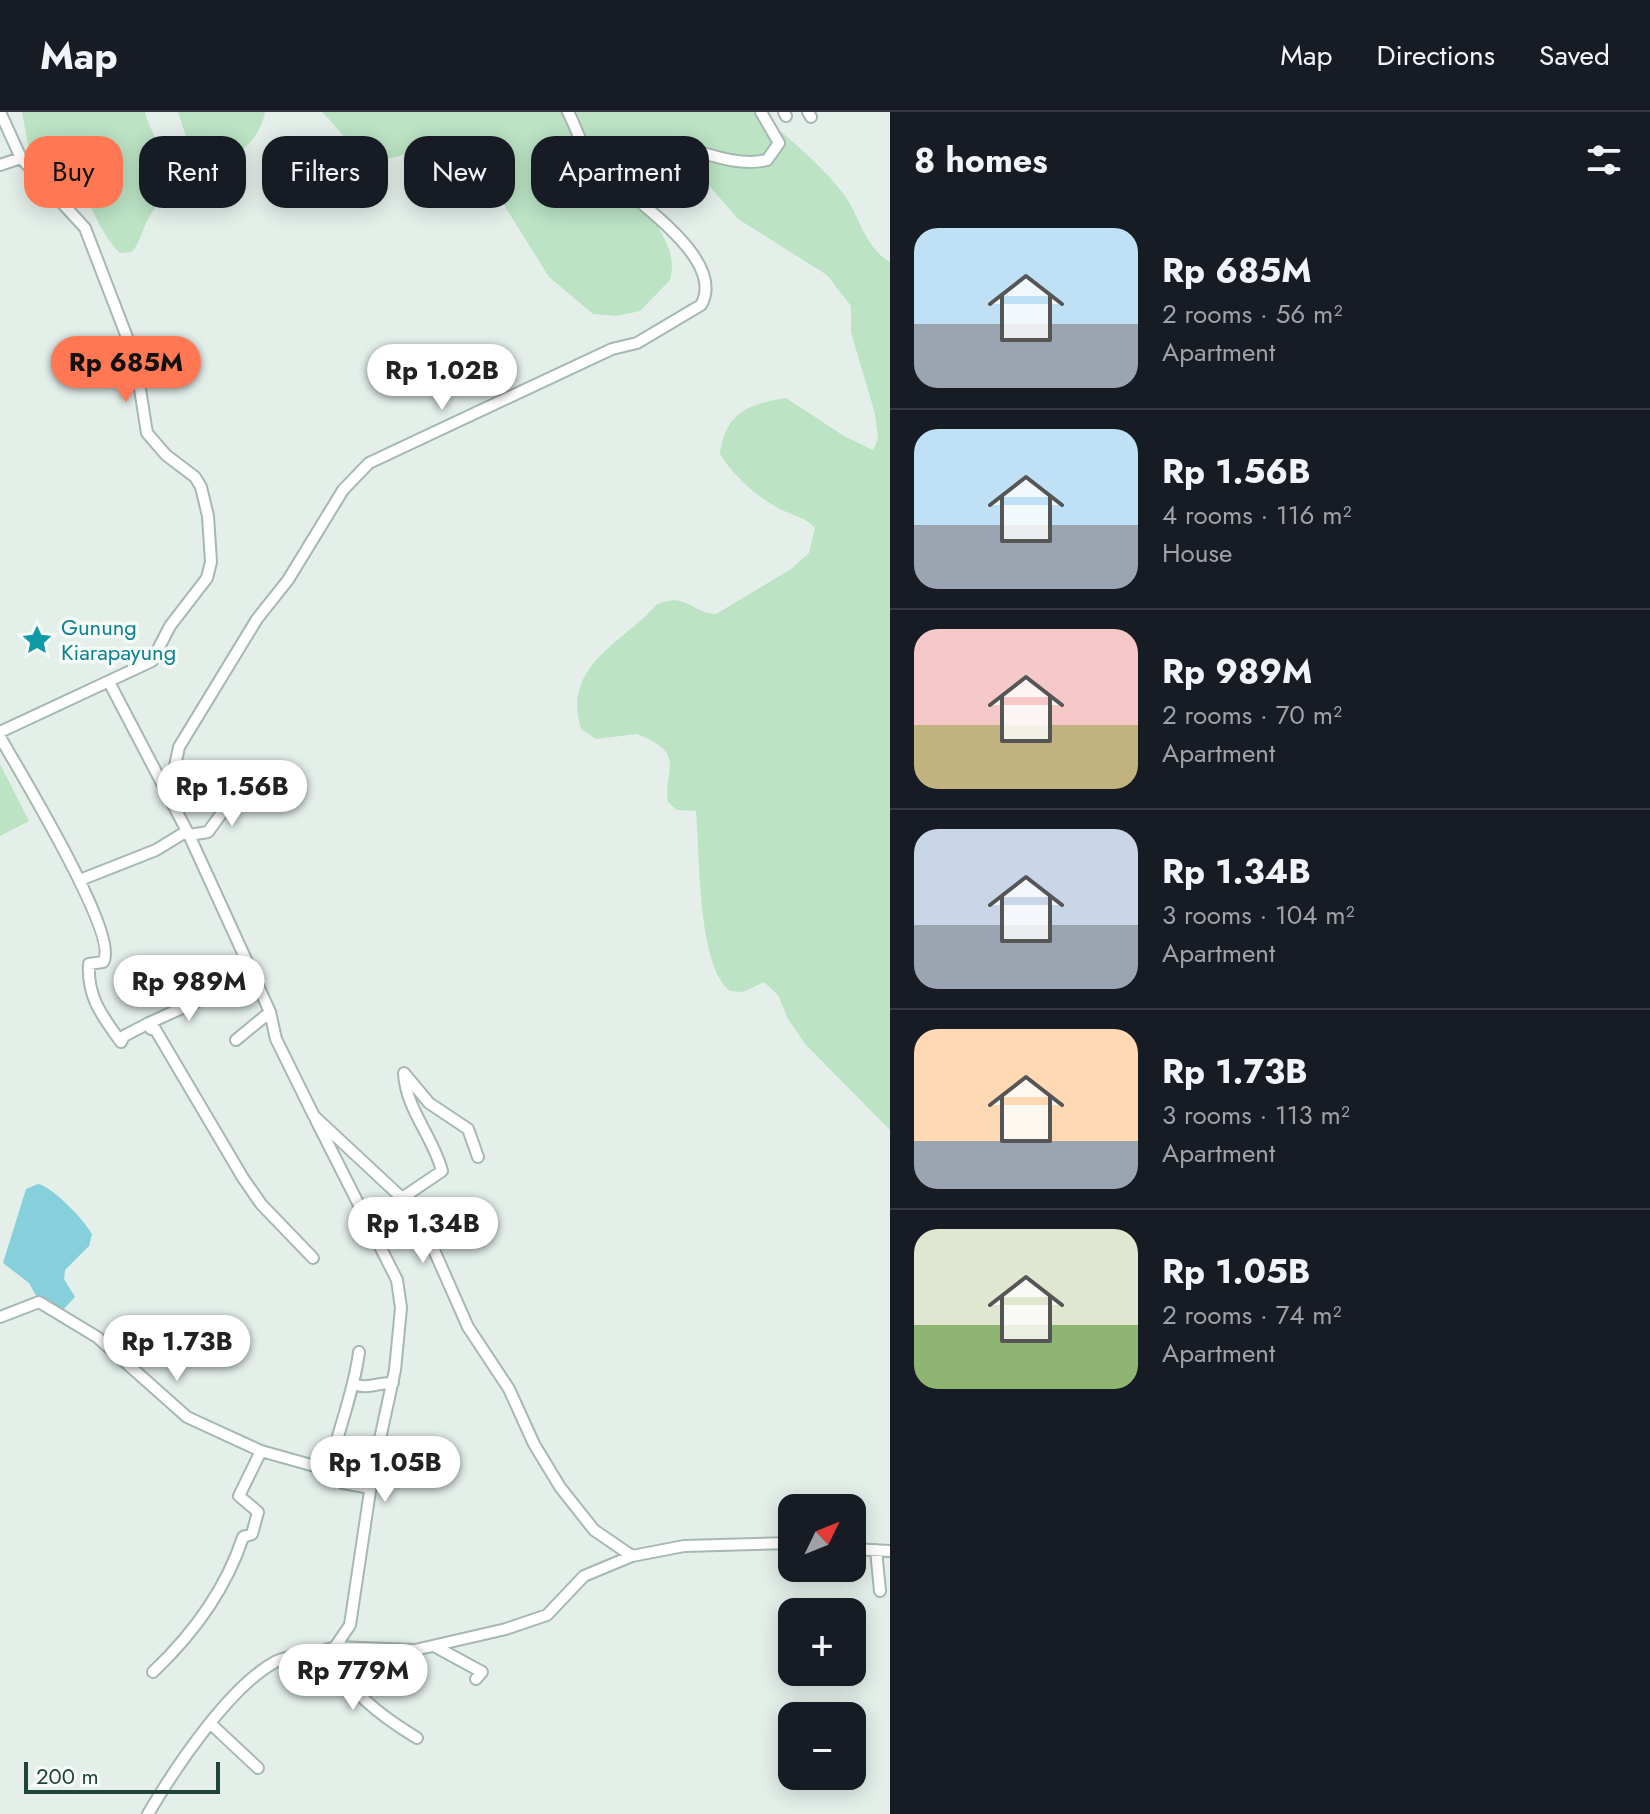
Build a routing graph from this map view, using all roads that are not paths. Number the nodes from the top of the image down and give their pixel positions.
1 (0, 112) edge
2 (568, 112) edge
3 (761, 112) edge
4 (580, 136) edge
5 (709, 155) edge
6 (21, 158) junction
7 (0, 165) edge
8 (645, 208) edge
9 (109, 682) junction
10 (0, 735) edge
11 (271, 787) dead end
12 (169, 796) junction
13 (188, 833) junction
14 (80, 880) junction
15 (213, 994) dead end
16 (270, 1012) junction
17 (149, 1023) junction
18 (236, 1040) dead end
19 (314, 1116) junction
20 (478, 1157) dead end
21 (402, 1198) junction
22 (313, 1258) dead end
23 (0, 1317) edge
24 (359, 1352) dead end
25 (393, 1383) junction
26 (354, 1384) junction
27 (261, 1451) junction
28 (329, 1470) junction
29 (370, 1488) junction
30 (778, 1543) edge
31 (866, 1550) edge
32 (876, 1550) junction
33 (890, 1551) edge
34 (632, 1556) junction
35 (880, 1591) dead end
36 (436, 1647) junction
37 (332, 1648) junction
38 (153, 1672) dead end
39 (476, 1679) dead end
40 (211, 1724) junction
41 (417, 1738) dead end
42 (258, 1768) dead end
43 (148, 1814) edge

1 - 6 street
2 - 4 street
3 - 5 street
6 - 7 street
6 - 9 street
8 - 12 street
9 - 10 street
9 - 12 street
10 - 14 street
11 - 13 street
12 - 13 street
13 - 14 street
13 - 16 street
14 - 17 street
15 - 17 street
16 - 18 street
16 - 19 street
17 - 22 street
19 - 21 street
19 - 25 street
20 - 21 street
21 - 34 street
23 - 27 street
24 - 26 street
25 - 26 street
25 - 29 street
26 - 28 street
27 - 28 street
27 - 38 street
28 - 29 street
29 - 37 street
30 - 34 street
31 - 32 street
32 - 33 street
32 - 35 street
34 - 36 street
36 - 37 street
36 - 39 street
37 - 40 street
37 - 41 street
40 - 42 street
40 - 43 street

